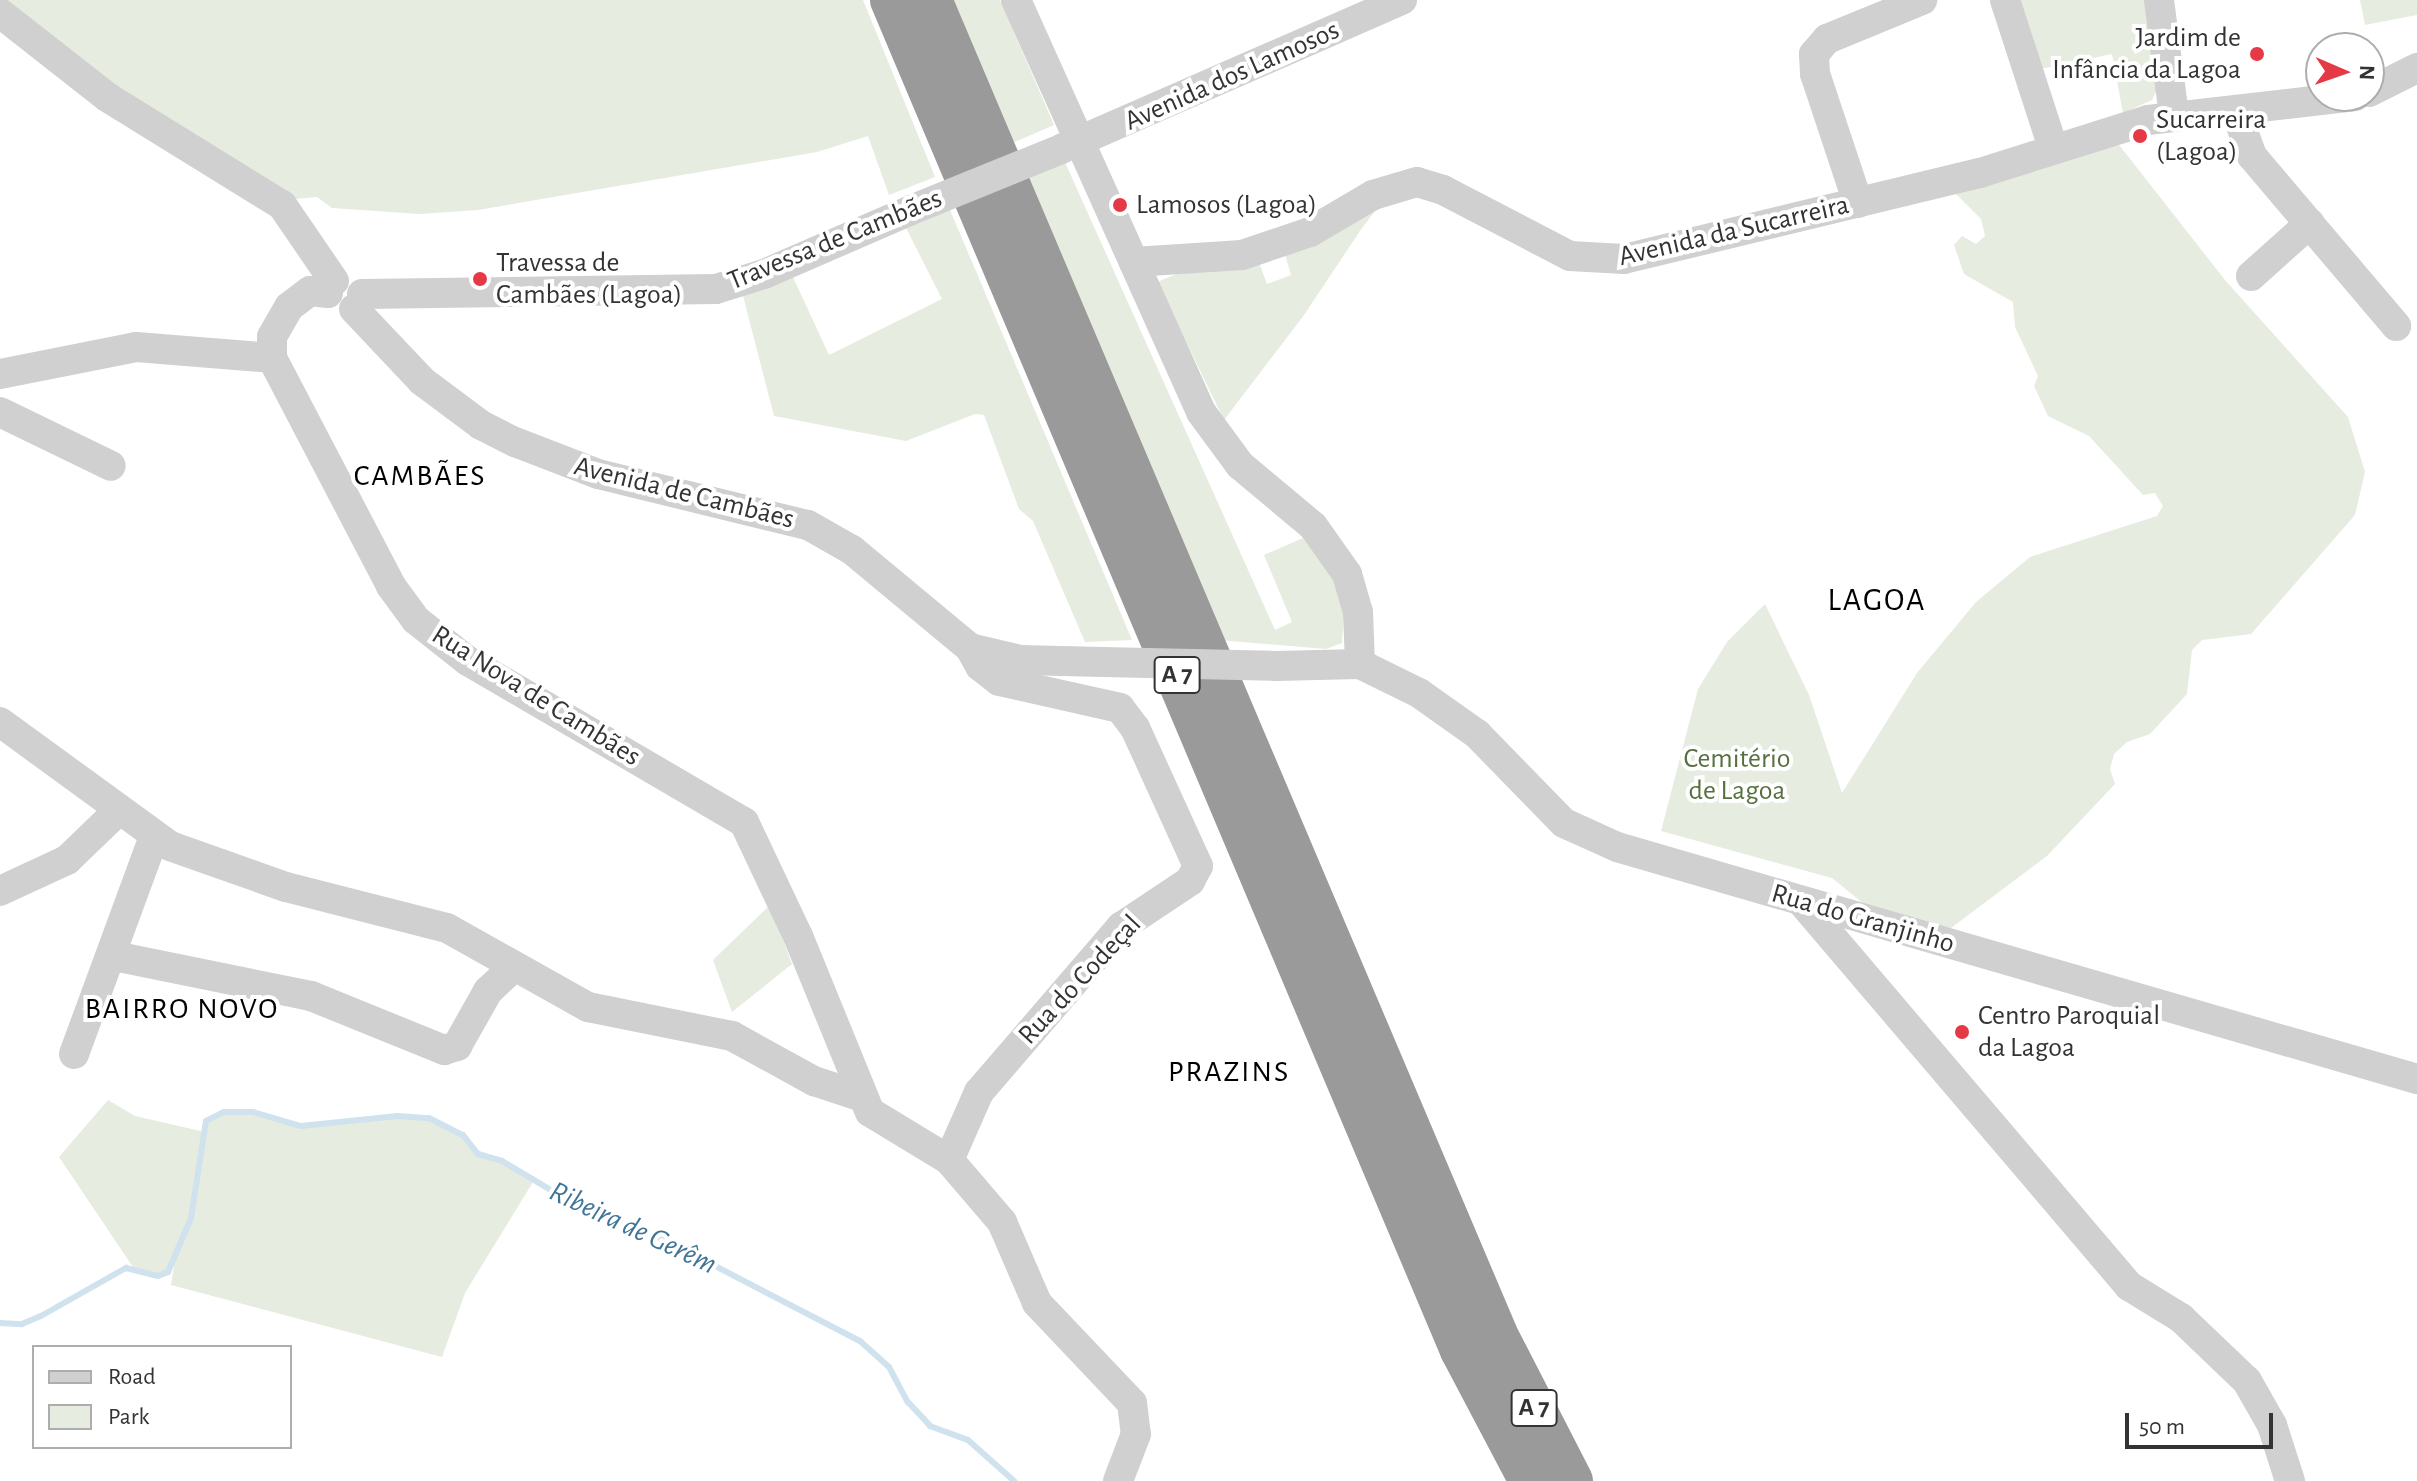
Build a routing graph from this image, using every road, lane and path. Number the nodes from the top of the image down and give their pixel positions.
1 (892, 0) edge
2 (930, 0) edge
3 (1016, 0) edge
4 (1402, 0) edge
5 (1922, 0) edge
6 (2005, 0) edge
7 (2159, 0) edge
8 (0, 13) edge
9 (2417, 68) edge
10 (2385, 84) edge
11 (2305, 103) edge
12 (2236, 112) junction
13 (2174, 116) junction
14 (1071, 145) junction
15 (2053, 148) junction
16 (1858, 203) junction
17 (2310, 223) junction
18 (1134, 262) junction
19 (2251, 276) dead end
20 (331, 287) junction
21 (358, 302) junction
22 (2396, 326) dead end
23 (272, 358) junction
24 (0, 374) edge
25 (0, 412) edge
26 (111, 466) dead end
27 (970, 648) junction
28 (1360, 664) junction
29 (0, 722) edge
30 (118, 811) junction
31 (154, 837) junction
32 (0, 891) edge
33 (1801, 901) junction
34 (114, 956) junction
35 (512, 969) junction
36 (74, 1054) dead end
37 (2417, 1079) edge
38 (862, 1097) junction
39 (949, 1160) junction
40 (1479, 1342) junction
41 (1118, 1481) edge
42 (1531, 1481) edge
43 (1571, 1481) edge
44 (2290, 1481) edge

1 - 40 highway, A 7
2 - 40 highway, A 7
3 - 14 street
4 - 14 street, Avenida dos Lamosos
5 - 16 street
6 - 15 street
7 - 13 street
8 - 20 street
9 - 10 street
11 - 12 street, Avenida da Sucarreira
12 - 13 street, Avenida da Sucarreira
12 - 17 street
13 - 15 street, Avenida da Sucarreira
14 - 18 street
14 - 21 street, Travessa de Cambães, bridge
15 - 16 street, Avenida da Sucarreira
16 - 18 street, Avenida da Sucarreira
17 - 19 street
17 - 22 street
18 - 28 street
20 - 21 street, Avenida de Cambães
20 - 23 street
21 - 27 street, Avenida de Cambães
23 - 24 street
23 - 38 street, Rua Nova de Cambães
25 - 26 street
27 - 28 street, Avenida de Cambães, bridge
27 - 39 street, Rua do Codeçal
28 - 33 street, Rua do Granjinho
29 - 30 street
30 - 31 street
30 - 32 street
31 - 34 street
31 - 35 street
33 - 37 street, Rua do Granjinho
33 - 44 street
34 - 35 street
34 - 36 street
35 - 38 street
38 - 39 street
39 - 41 street
40 - 42 highway, A 7
40 - 43 highway, A 7

